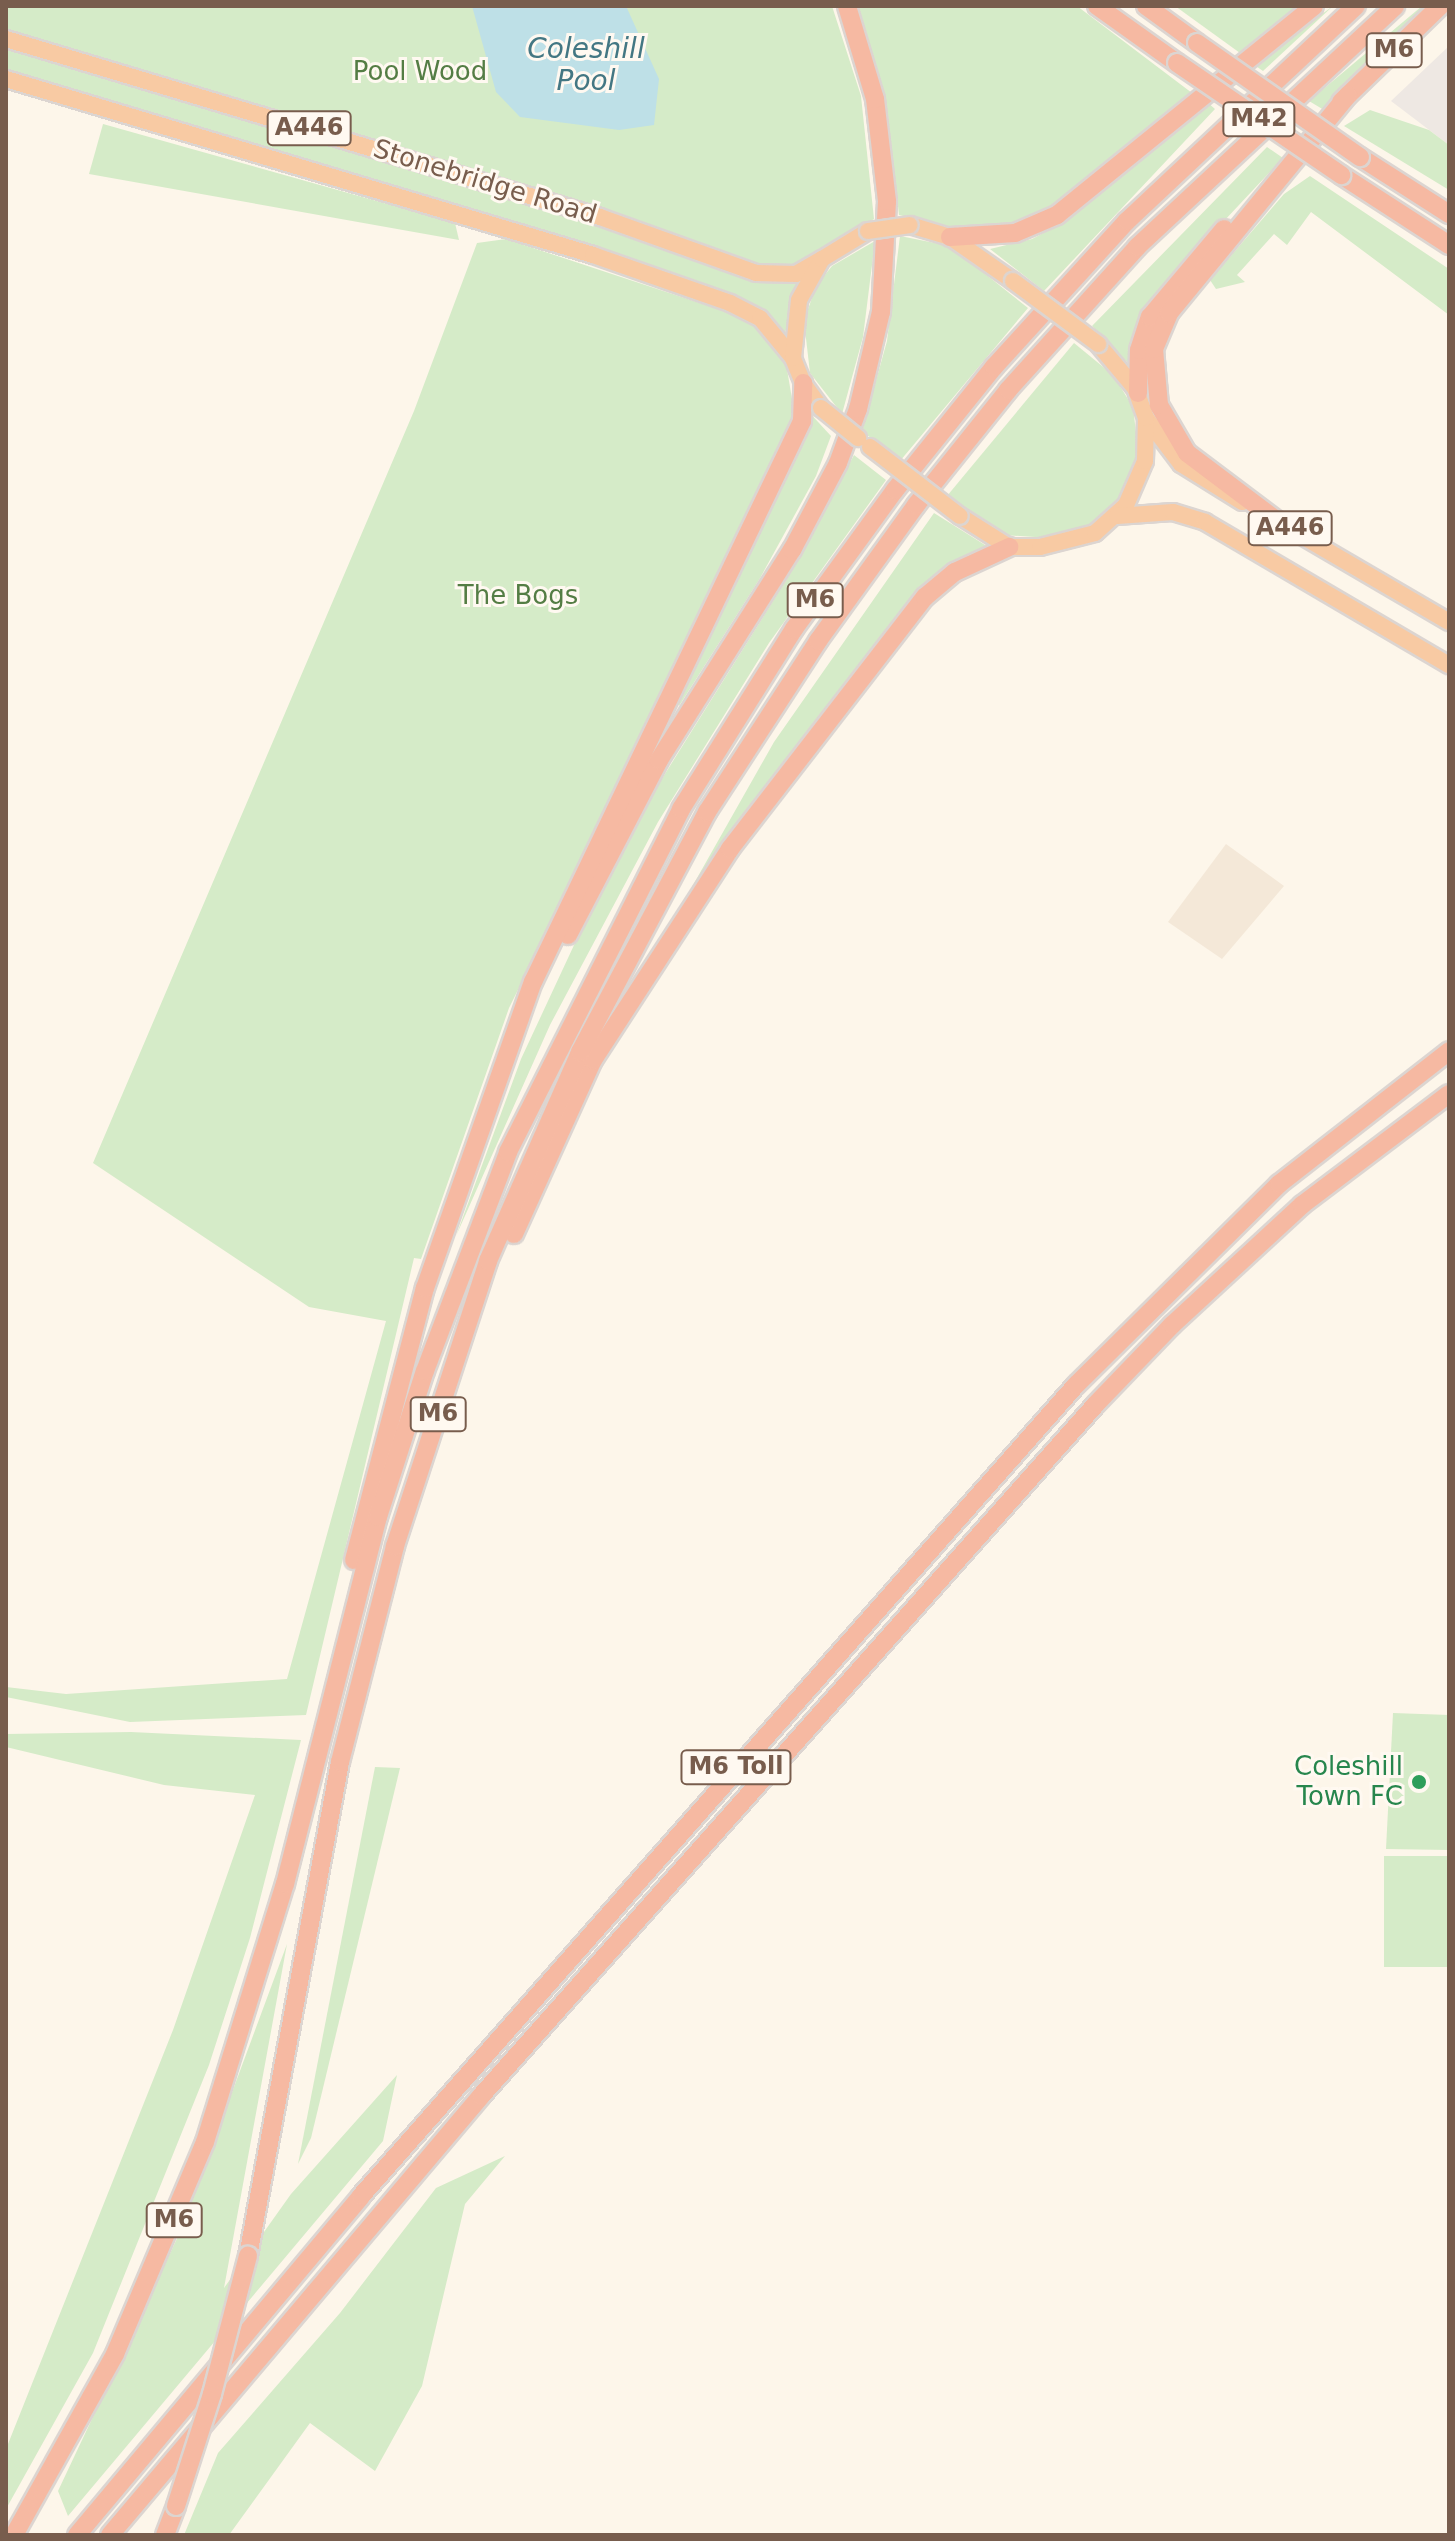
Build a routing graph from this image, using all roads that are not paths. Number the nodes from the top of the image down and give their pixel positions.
1 (847, 6) edge
2 (1097, 6) edge
3 (1146, 6) edge
4 (1314, 6) edge
5 (1356, 6) edge
6 (1395, 6) edge
7 (1440, 6) edge
8 (6, 39) edge
9 (6, 79) edge
10 (1348, 95) junction
11 (1449, 214) edge
12 (950, 237) junction
13 (1449, 245) edge
14 (822, 259) junction
15 (793, 358) junction
16 (803, 383) junction
17 (1138, 393) junction
18 (1146, 418) junction
19 (1117, 516) junction
20 (1276, 520) junction
21 (1009, 547) junction
22 (1449, 622) edge
23 (1449, 665) edge
24 (1449, 1051) edge
25 (508, 1052) junction
26 (1449, 1094) edge
27 (395, 1546) junction
28 (285, 1884) junction
29 (14, 2535) edge
30 (77, 2535) edge
31 (110, 2535) edge
32 (165, 2535) edge

1 - 25 highway
2 - 13 highway, M42, bridge
3 - 11 highway, M42, bridge
4 - 12 highway
5 - 28 highway, M6
6 - 27 highway, M6
7 - 10 highway, M6
8 - 14 highway, Stonebridge Road / A446
9 - 15 highway, Stonebridge Road / A446
10 - 17 highway, M6
10 - 20 highway, M6
12 - 14 highway, A446, bridge
12 - 17 highway, A446, bridge
14 - 15 highway, A446
15 - 16 highway, A446
16 - 21 highway, A446, bridge
16 - 25 highway, M6
17 - 18 highway, A446
18 - 19 highway, A446
18 - 20 highway, A446
19 - 21 highway, A446
19 - 23 highway, A446
20 - 22 highway, A446
21 - 27 highway, M6
24 - 30 highway, M6 Toll
25 - 28 highway, M6
26 - 31 highway, M6 Toll
27 - 32 highway, M6, bridge
28 - 29 highway, M6

